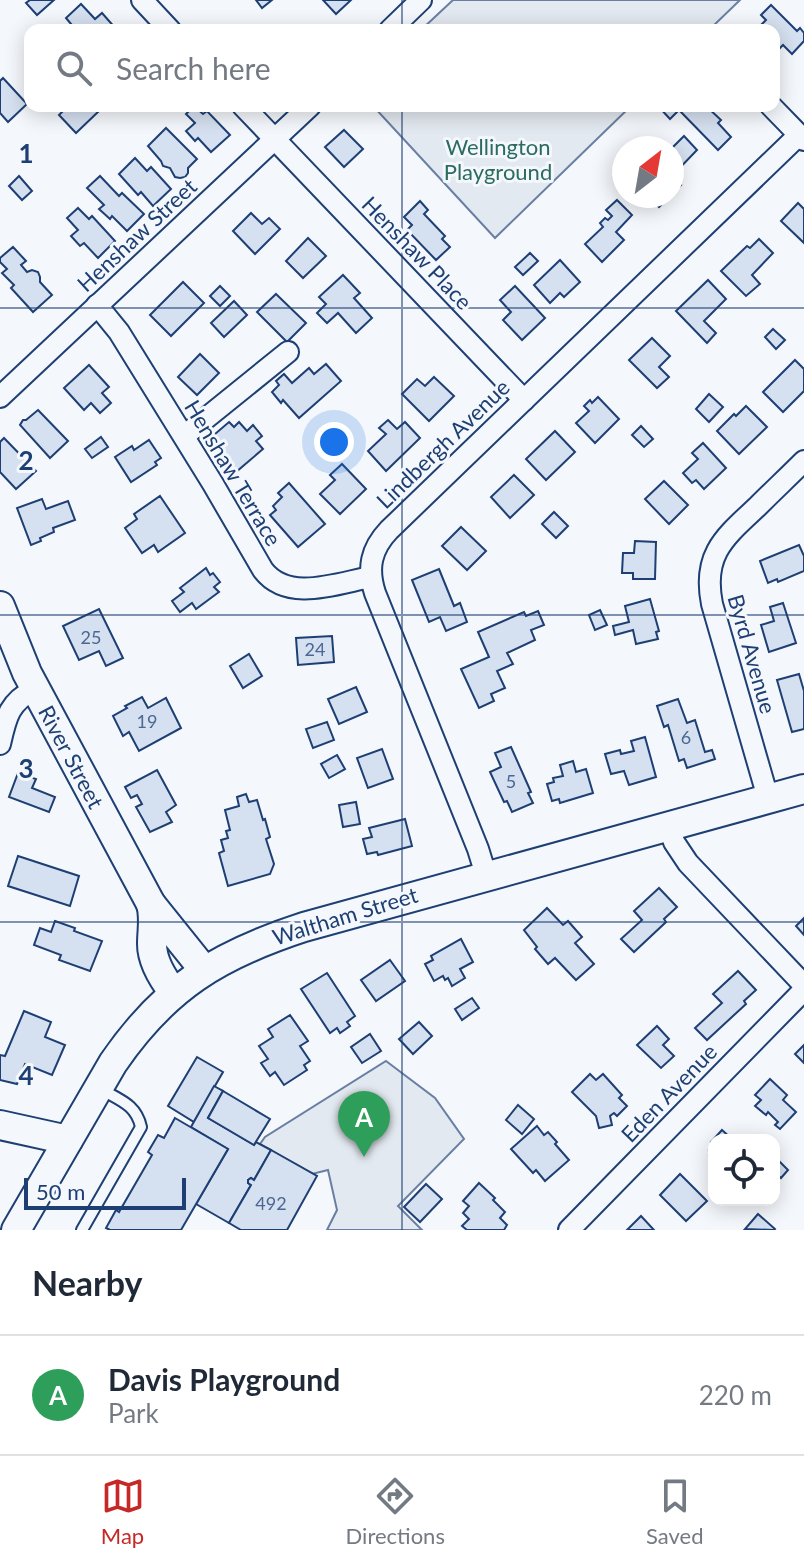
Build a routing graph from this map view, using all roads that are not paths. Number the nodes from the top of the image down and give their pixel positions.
1 (142, 0) edge
2 (421, 0) edge
3 (164, 24) edge
4 (396, 24) edge
5 (249, 112) edge
6 (304, 112) edge
7 (777, 112) edge
8 (802, 138) edge
9 (275, 139) junction
10 (97, 305) junction
11 (288, 352) dead end
12 (0, 397) edge
13 (524, 400) junction
14 (184, 436) junction
15 (804, 461) edge
16 (371, 577) junction
17 (0, 606) edge
18 (35, 689) junction
19 (0, 744) edge
20 (804, 789) edge
21 (768, 798) junction
22 (669, 826) junction
23 (486, 875) junction
24 (151, 904) junction
25 (204, 970) junction
26 (804, 987) edge
27 (174, 993) junction
28 (99, 1088) junction
29 (0, 1125) edge
30 (68, 1140) junction
31 (16, 1230) edge
32 (82, 1230) edge
33 (569, 1230) edge

1 - 3 street
2 - 4 street
5 - 9 street
6 - 9 street, Henshaw Street
7 - 8 street
8 - 13 street, Lindbergh Avenue
9 - 10 street, Henshaw Street
9 - 13 street, Henshaw Place
10 - 12 street, Henshaw Street
10 - 14 street, Henshaw Terrace
11 - 14 street
13 - 16 street, Lindbergh Avenue
14 - 16 street, Henshaw Terrace
15 - 21 street, Byrd Avenue
16 - 23 street
17 - 18 main road, River Street
18 - 19 street
18 - 24 main road, River Street
20 - 21 main road, Waltham Street
21 - 22 main road, Waltham Street
22 - 23 main road, Waltham Street
22 - 26 street
23 - 25 main road, Waltham Street
24 - 25 main road, River Street
24 - 27 main road, River Street
25 - 27 main road, Waltham Street
26 - 33 street, Eden Avenue
27 - 28 main road, Waltham Street
28 - 30 main road, Waltham Street
28 - 32 lane
29 - 30 main road
30 - 31 main road, Waltham Street

